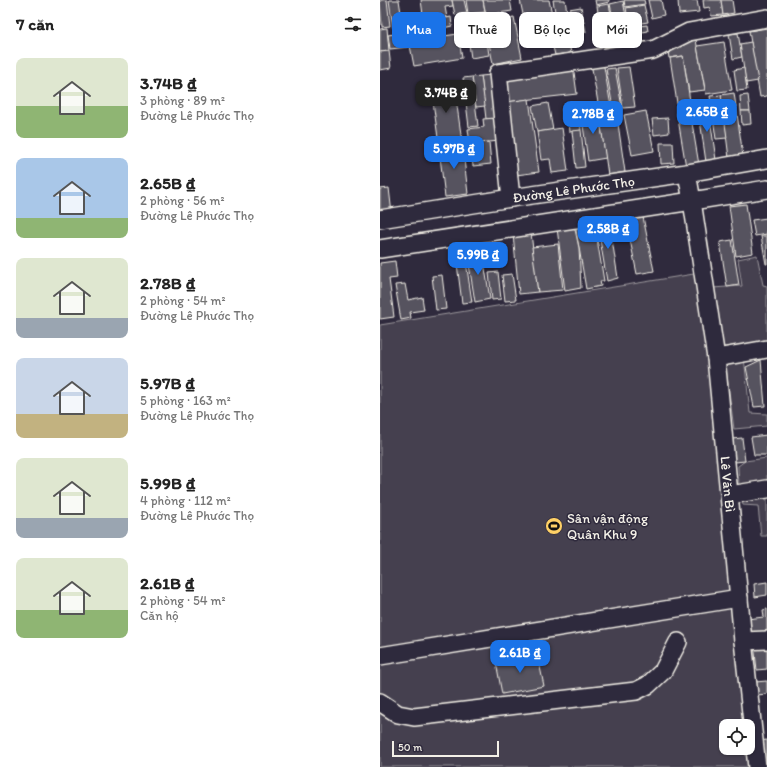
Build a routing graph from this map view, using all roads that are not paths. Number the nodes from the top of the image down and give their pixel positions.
1 (767, 18) edge
2 (767, 159) edge
3 (687, 173) junction
4 (767, 189) edge
5 (511, 198) junction
6 (692, 201) junction
7 (380, 219) edge
8 (380, 249) edge
9 (767, 349) edge
10 (716, 358) junction
11 (767, 489) edge
12 (730, 495) junction
13 (739, 598) junction
14 (767, 640) edge
15 (743, 641) junction
16 (678, 642) dead end
17 (380, 656) edge
18 (380, 702) edge
19 (757, 767) edge

1 - 5 street
2 - 3 street, Đường Lê Phước Thọ
3 - 5 street, Đường Lê Phước Thọ
3 - 6 street, Lê Văn Bì
4 - 6 street
5 - 7 street, Đường Lê Phước Thọ
6 - 8 street
6 - 10 street, Lê Văn Bì
9 - 10 street
10 - 12 street, Lê Văn Bì
11 - 12 street
12 - 13 street, Lê Văn Bì
13 - 15 street, Lê Văn Bì
13 - 17 street
14 - 15 street
15 - 19 street, Lê Văn Bì
16 - 18 street

